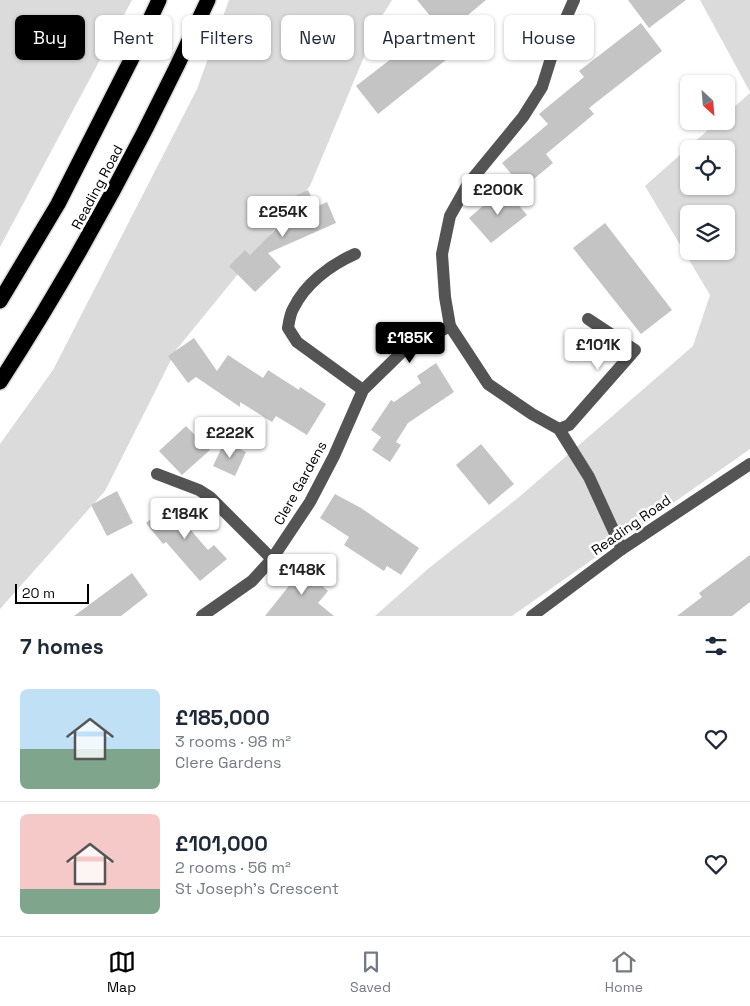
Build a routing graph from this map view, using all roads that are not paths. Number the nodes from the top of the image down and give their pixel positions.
1 (160, 0) edge
2 (208, 0) edge
3 (574, 0) edge
4 (355, 254) dead end
5 (0, 301) edge
6 (588, 319) dead end
7 (450, 326) junction
8 (0, 382) edge
9 (363, 390) junction
10 (559, 429) junction
11 (750, 464) edge
12 (157, 474) dead end
13 (622, 549) junction
14 (272, 558) junction
15 (202, 616) edge
16 (532, 616) edge

1 - 5 highway, Reading Road
2 - 8 highway, Reading Road
3 - 7 street
4 - 9 street
6 - 10 street
7 - 9 street, Clere Gardens
7 - 10 street
9 - 14 street, Clere Gardens
10 - 13 street
11 - 13 street, Reading Road
12 - 14 street
13 - 16 street, Reading Road
14 - 15 street, Clere Gardens

